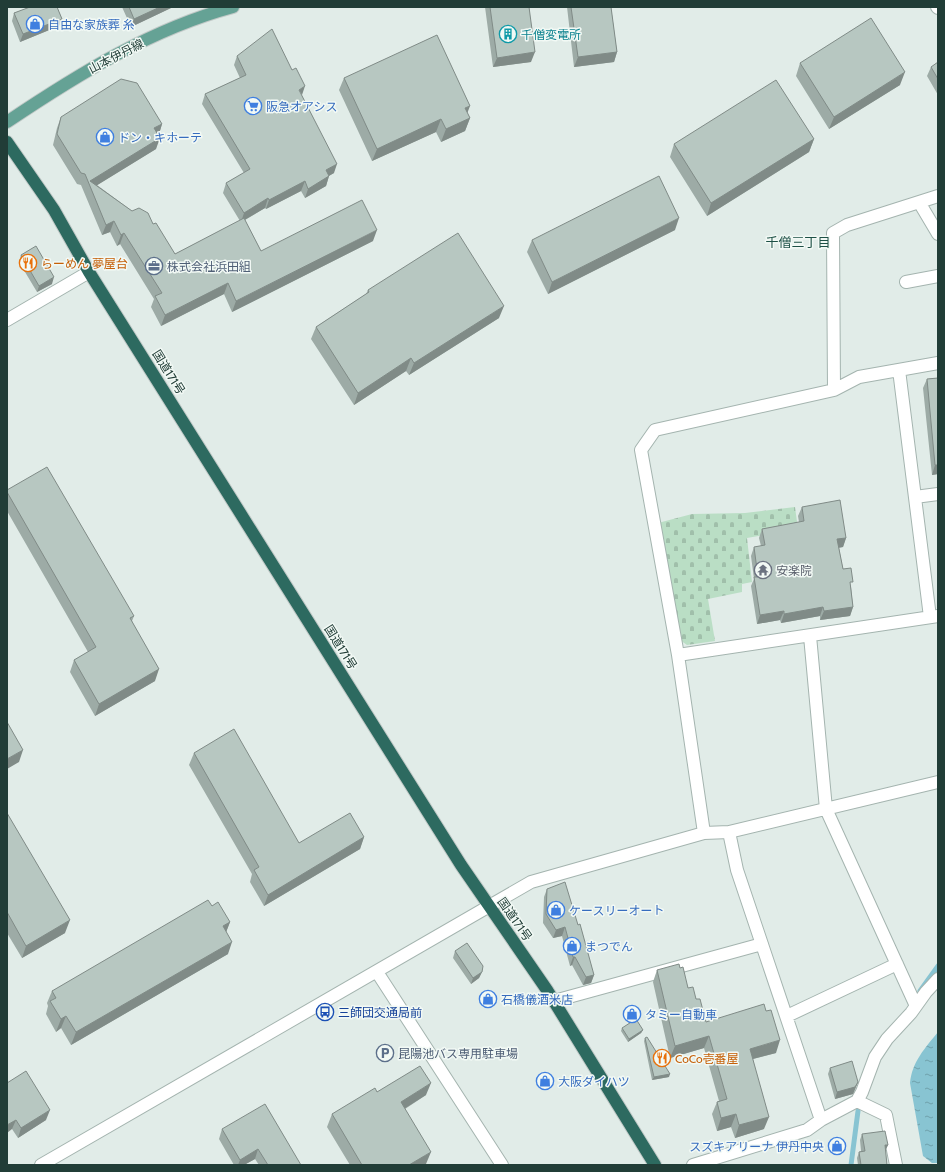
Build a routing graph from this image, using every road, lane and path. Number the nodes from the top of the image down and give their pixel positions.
1 (233, 7) edge
2 (7, 122) edge
3 (7, 142) edge
4 (938, 196) edge
5 (919, 202) junction
6 (938, 234) edge
7 (90, 272) junction
8 (938, 276) edge
9 (906, 282) dead end
10 (7, 320) edge
11 (938, 363) edge
12 (899, 370) junction
13 (834, 390) junction
14 (938, 494) edge
15 (915, 497) junction
16 (934, 617) edge
17 (810, 636) junction
18 (678, 655) junction
19 (938, 782) edge
20 (826, 808) junction
21 (729, 832) junction
22 (704, 833) junction
23 (488, 906) junction
24 (762, 944) junction
25 (897, 964) junction
26 (377, 972) junction
27 (938, 979) edge
28 (554, 1001) junction
29 (916, 1006) junction
30 (786, 1016) junction
31 (857, 1101) junction
32 (821, 1120) junction
33 (41, 1165) edge
34 (502, 1165) edge
35 (654, 1165) edge
36 (693, 1165) edge
37 (896, 1165) edge

1 - 2 main road, 山本伊丹線
3 - 7 highway, 国道171号
4 - 5 street
5 - 6 street
5 - 13 street
7 - 10 street
7 - 23 highway, 国道171号
8 - 9 street
11 - 12 street
12 - 13 street
12 - 15 street
13 - 18 street
14 - 15 street
15 - 16 street
16 - 17 street
17 - 18 street
17 - 20 street
18 - 22 street
19 - 20 street
20 - 21 street
20 - 25 street
21 - 22 street
21 - 24 street
22 - 23 street
23 - 26 street
23 - 28 highway, 国道171号
24 - 28 street
24 - 30 street
25 - 29 street
25 - 30 street
26 - 33 street
26 - 34 street
27 - 29 street
28 - 35 highway, 国道171号
29 - 31 street
30 - 32 street
31 - 32 street
31 - 37 street
32 - 36 street

